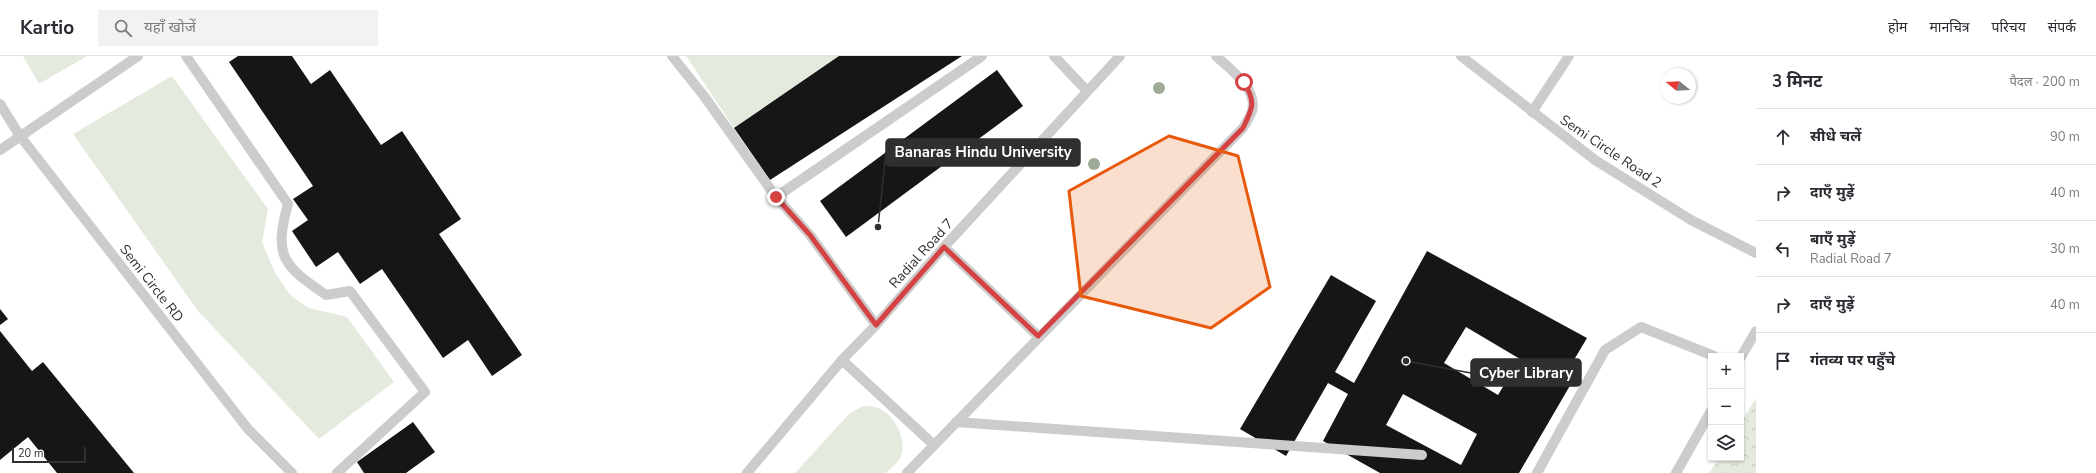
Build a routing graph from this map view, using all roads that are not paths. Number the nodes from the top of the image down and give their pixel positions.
1 (138, 56) edge
2 (186, 56) edge
3 (672, 56) edge
4 (982, 56) edge
5 (1054, 56) edge
6 (1120, 56) edge
7 (1216, 56) edge
8 (1461, 56) edge
9 (1569, 56) edge
10 (1087, 91) junction
11 (0, 104) edge
12 (1532, 112) junction
13 (20, 136) junction
14 (0, 150) edge
15 (776, 197) junction
16 (944, 247) junction
17 (1756, 253) edge
18 (876, 325) junction
19 (1756, 331) edge
20 (1038, 336) junction
21 (1743, 353) edge
22 (1708, 354) edge
23 (842, 360) junction
24 (1708, 416) edge
25 (956, 422) junction
26 (934, 445) junction
27 (1422, 455) dead end
28 (292, 473) edge
29 (337, 473) edge
30 (747, 473) edge
31 (907, 473) edge
32 (1537, 473) edge
33 (1676, 473) edge

1 - 13 lane
2 - 29 lane
3 - 15 lane
4 - 15 lane
5 - 10 lane
6 - 10 lane, Radial Road 7
7 - 20 lane
8 - 12 lane, Semi Circle Road 2
9 - 12 lane
10 - 16 lane, Radial Road 7
11 - 13 lane, Semi Circle RD
12 - 17 lane, Semi Circle Road 2
13 - 14 lane
13 - 28 lane, Semi Circle RD
15 - 18 lane
16 - 18 lane, Radial Road 7
16 - 20 lane
18 - 23 lane, Radial Road 7
19 - 21 lane
20 - 25 lane
22 - 32 lane
23 - 26 lane
23 - 30 lane, Radial Road 7
24 - 33 lane
25 - 26 lane
25 - 27 lane
26 - 31 lane

